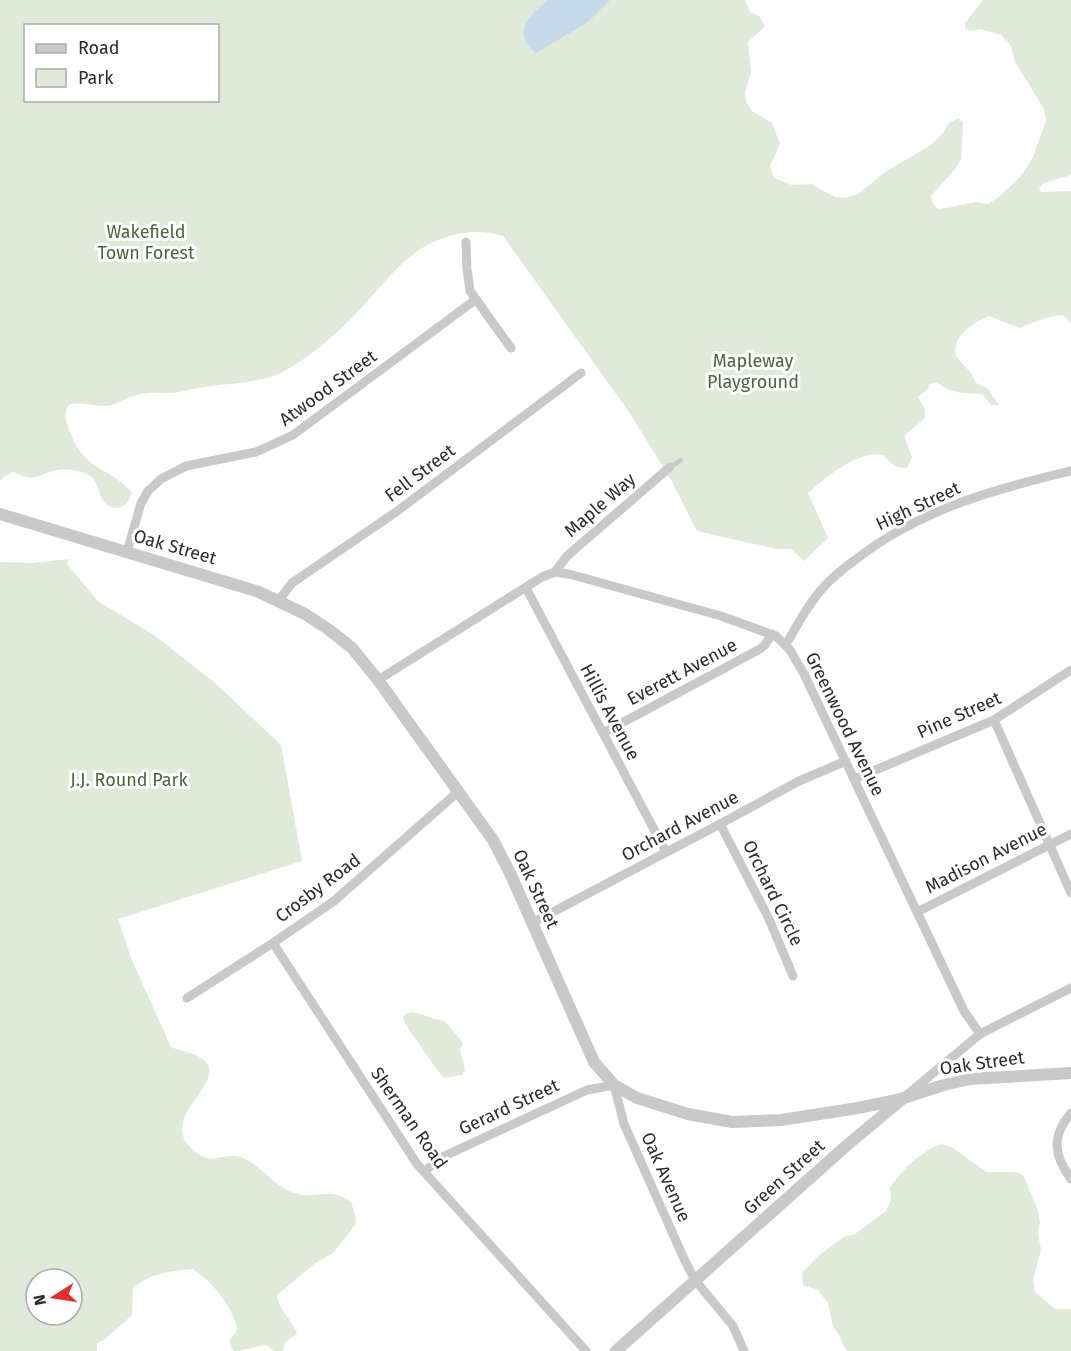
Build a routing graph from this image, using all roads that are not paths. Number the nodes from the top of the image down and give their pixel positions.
1 (466, 242) dead end
2 (475, 300) junction
3 (511, 348) dead end
4 (581, 373) dead end
5 (681, 460) dead end
6 (670, 467) joint
7 (1071, 471) edge
8 (0, 514) edge
9 (127, 552) junction
10 (555, 572) junction
11 (526, 588) junction
12 (279, 600) junction
13 (772, 634) junction
14 (786, 644) junction
15 (1071, 670) edge
16 (378, 680) junction
17 (994, 720) junction
18 (603, 733) junction
19 (846, 761) junction
20 (854, 779) junction
21 (459, 791) junction
22 (720, 824) junction
23 (1071, 834) edge
24 (1049, 844) junction
25 (666, 852) junction
26 (1071, 893) edge
27 (917, 912) junction
28 (532, 922) junction
29 (273, 943) junction
30 (794, 976) dead end
31 (1071, 988) edge
32 (187, 998) dead end
33 (980, 1034) junction
34 (1071, 1073) edge
35 (614, 1085) junction
36 (903, 1098) junction
37 (1071, 1113) edge
38 (424, 1172) junction
39 (1071, 1179) edge
40 (695, 1280) junction
41 (586, 1351) edge
42 (616, 1351) edge
43 (744, 1351) edge

1 - 2 street
2 - 3 street
2 - 9 street, Atwood Street
4 - 12 street, Fell Street
5 - 6 lane
6 - 10 street, Maple Way
7 - 14 street, High Street
8 - 9 street, Oak Street
9 - 12 street, Oak Street
10 - 11 street
10 - 13 street, Greenwood Avenue
11 - 16 street
11 - 18 street, Hillis Avenue
12 - 16 street, Oak Street
13 - 14 street, Greenwood Avenue
13 - 18 street, Everett Avenue
14 - 19 street, Greenwood Avenue
15 - 17 street, Pine Street
16 - 21 street, Oak Street
17 - 20 street, Pine Street
17 - 24 street
18 - 25 street, Hillis Avenue
19 - 20 street, Greenwood Avenue
19 - 22 street, Orchard Avenue
20 - 27 street, Greenwood Avenue
21 - 28 street, Oak Street
21 - 29 street, Crosby Road
22 - 25 street, Orchard Avenue
22 - 30 street, Orchard Circle
23 - 24 street, Madison Avenue
24 - 26 street
24 - 27 street, Madison Avenue
25 - 28 street, Orchard Avenue
27 - 33 street, Greenwood Avenue
28 - 35 street, Oak Street
29 - 32 street, Crosby Road
29 - 38 street, Sherman Road
31 - 33 street
33 - 36 street, Green Street
34 - 36 street, Oak Street
35 - 36 street, Oak Street
35 - 38 street, Gerard Street
35 - 40 street, Oak Avenue
36 - 40 street, Green Street
37 - 39 street
38 - 41 street, Sherman Road
40 - 42 street, Green Street
40 - 43 street, Oak Avenue

